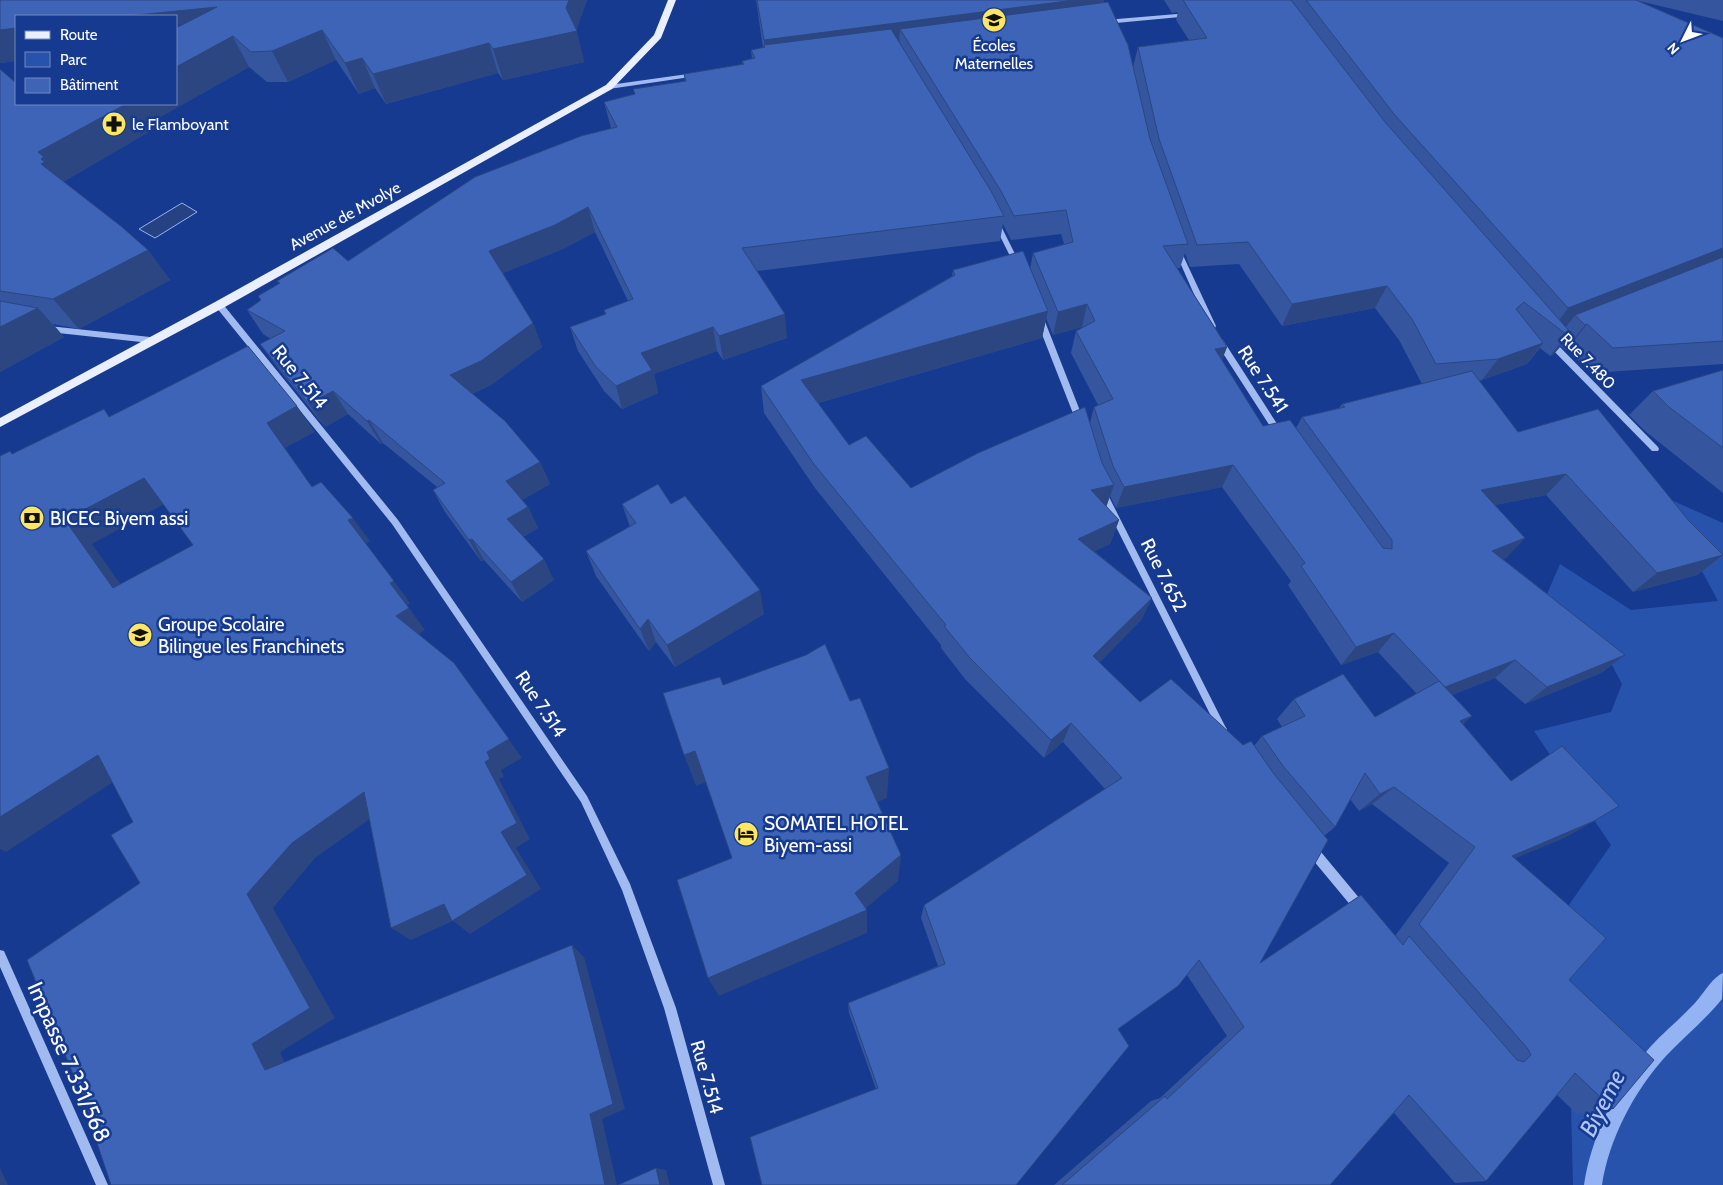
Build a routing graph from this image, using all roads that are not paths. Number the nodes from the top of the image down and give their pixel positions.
1 (672, 0) edge
2 (1193, 15) edge
3 (1110, 21) junction
4 (1100, 22) edge
5 (1114, 30) edge
6 (707, 74) edge
7 (609, 87) junction
8 (992, 215) edge
9 (1175, 242) edge
10 (1022, 274) edge
11 (218, 305) junction
12 (1037, 310) edge
13 (36, 327) edge
14 (1557, 336) edge
15 (150, 340) junction
16 (0, 423) edge
17 (1082, 428) edge
18 (1285, 442) edge
19 (1655, 450) dead end
20 (1098, 480) edge
21 (1228, 739) edge
22 (1305, 840) edge
23 (1367, 915) edge
24 (0, 955) edge
25 (102, 1185) edge
26 (719, 1185) edge

1 - 7 main road, Avenue de Mvolye
2 - 3 street
3 - 4 street
3 - 5 street
6 - 7 street
7 - 11 main road, Avenue de Mvolye
8 - 10 street
9 - 18 street, Rue 7.541
11 - 15 main road, Avenue de Mvolye
11 - 26 street, Rue 7.514
12 - 17 street
13 - 15 street
14 - 19 street, Rue 7.480
15 - 16 main road, Avenue de Mvolye
20 - 21 street, Rue 7.652
22 - 23 street
24 - 25 street, Impasse 7.331/568

